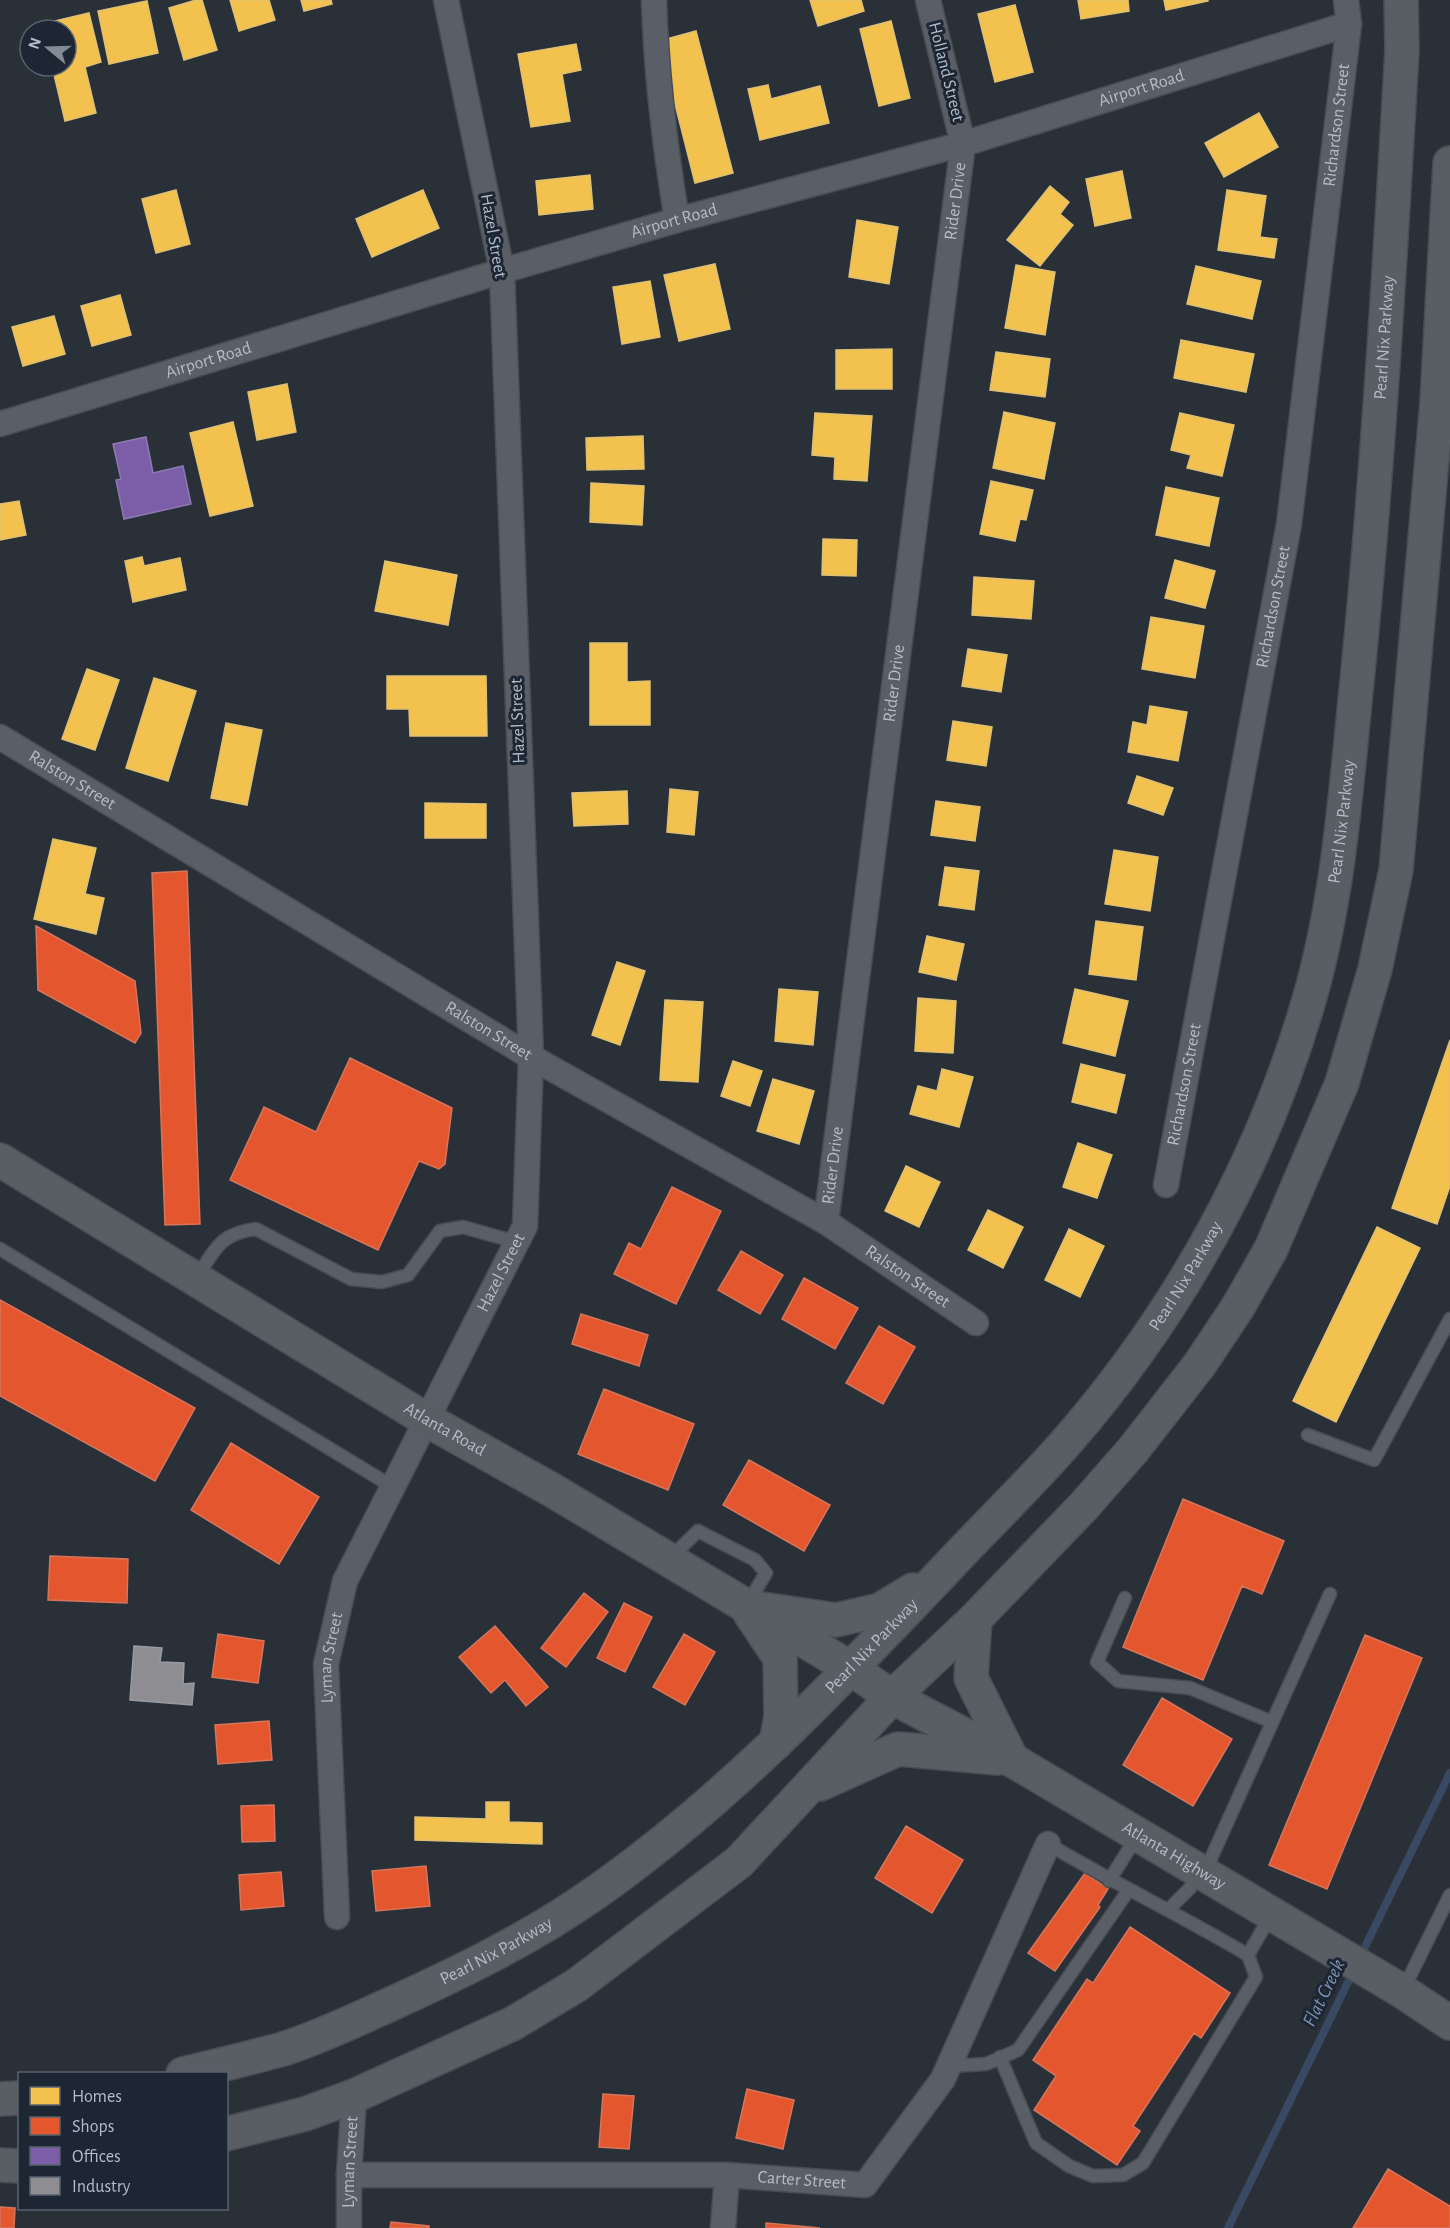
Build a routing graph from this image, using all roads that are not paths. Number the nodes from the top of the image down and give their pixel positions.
1 (654, 0) edge
2 (928, 0) edge
3 (1346, 0) edge
4 (1401, 0) edge
5 (453, 1) edge
6 (1349, 24) junction
7 (963, 144) junction
8 (1450, 163) edge
9 (677, 220) junction
10 (502, 271) junction
11 (0, 423) edge
12 (0, 737) edge
13 (531, 1057) junction
14 (0, 1160) edge
15 (1166, 1185) dead end
16 (826, 1222) junction
17 (516, 1242) junction
18 (0, 1249) edge
19 (195, 1279) junction
20 (1450, 1319) edge
21 (976, 1323) dead end
22 (427, 1420) junction
23 (1308, 1435) dead end
24 (393, 1487) junction
25 (668, 1560) junction
26 (942, 1572) junction
27 (1330, 1594) dead end
28 (1125, 1598) dead end
29 (745, 1607) junction
30 (975, 1619) junction
31 (852, 1669) junction
32 (892, 1697) junction
33 (1272, 1722) junction
34 (776, 1743) junction
35 (1012, 1760) junction
36 (808, 1790) junction
37 (1138, 1834) junction
38 (1048, 1844) joint
39 (1204, 1874) junction
40 (1109, 1881) junction
41 (1128, 1891) junction
42 (1450, 1895) edge
43 (1169, 1909) junction
44 (338, 1917) dead end
45 (1280, 1919) junction
46 (1248, 1955) junction
47 (1390, 1984) junction
48 (1450, 2023) edge
49 (1000, 2057) junction
50 (950, 2066) junction
51 (187, 2072) edge
52 (354, 2096) junction
53 (18, 2098) edge
54 (0, 2099) edge
55 (228, 2133) edge
56 (0, 2165) edge
57 (18, 2166) edge
58 (349, 2175) junction
59 (727, 2175) junction
60 (350, 2228) edge
61 (723, 2228) edge

1 - 9 street
2 - 7 street, Holland Street
3 - 6 street, Richardson Street
4 - 26 main road, Pearl Nix Parkway
5 - 10 street, Hazel Street
6 - 7 street, Airport Road
6 - 15 street, Richardson Street
7 - 9 street, Airport Road
7 - 16 street, Rider Drive
8 - 30 main road
9 - 10 street, Airport Road
10 - 11 street, Airport Road
10 - 13 street, Hazel Street
12 - 13 street, Ralston Street
13 - 16 street, Ralston Street
13 - 17 street, Hazel Street
14 - 19 main road, Atlanta Road
16 - 21 street, Ralston Street
17 - 19 lane
17 - 22 street, Hazel Street
18 - 24 lane
19 - 22 main road, Atlanta Road
20 - 23 lane
22 - 24 street, Lyman Street
22 - 25 main road, Atlanta Road
24 - 44 street, Lyman Street
25 - 29 main road, Atlanta Road
25 - 29 lane
26 - 29 main road
26 - 31 main road, Pearl Nix Parkway
27 - 33 lane
28 - 33 lane
29 - 31 main road, Atlanta Road
29 - 34 main road
30 - 32 main road
30 - 35 main road
31 - 32 main road, Atlanta Road
31 - 34 main road, Pearl Nix Parkway
32 - 35 main road, Atlanta Highway
32 - 36 main road
33 - 39 lane
34 - 51 main road, Pearl Nix Parkway
35 - 36 main road
35 - 37 main road, Atlanta Highway
36 - 52 main road
37 - 39 main road, Atlanta Highway
37 - 40 lane
38 - 40 lane
38 - 50 street, Carter Street
39 - 43 lane
39 - 45 main road, Atlanta Highway
40 - 41 lane
41 - 43 lane
41 - 49 lane
42 - 47 lane
43 - 46 lane
45 - 46 lane
45 - 47 main road, Atlanta Highway
46 - 49 lane
47 - 48 main road, Atlanta Highway
49 - 50 lane
50 - 59 street, Carter Street
52 - 55 main road
52 - 58 street, Lyman Street
53 - 54 main road
56 - 57 main road
58 - 59 street, Carter Street
58 - 60 street, Lyman Street
59 - 61 street

